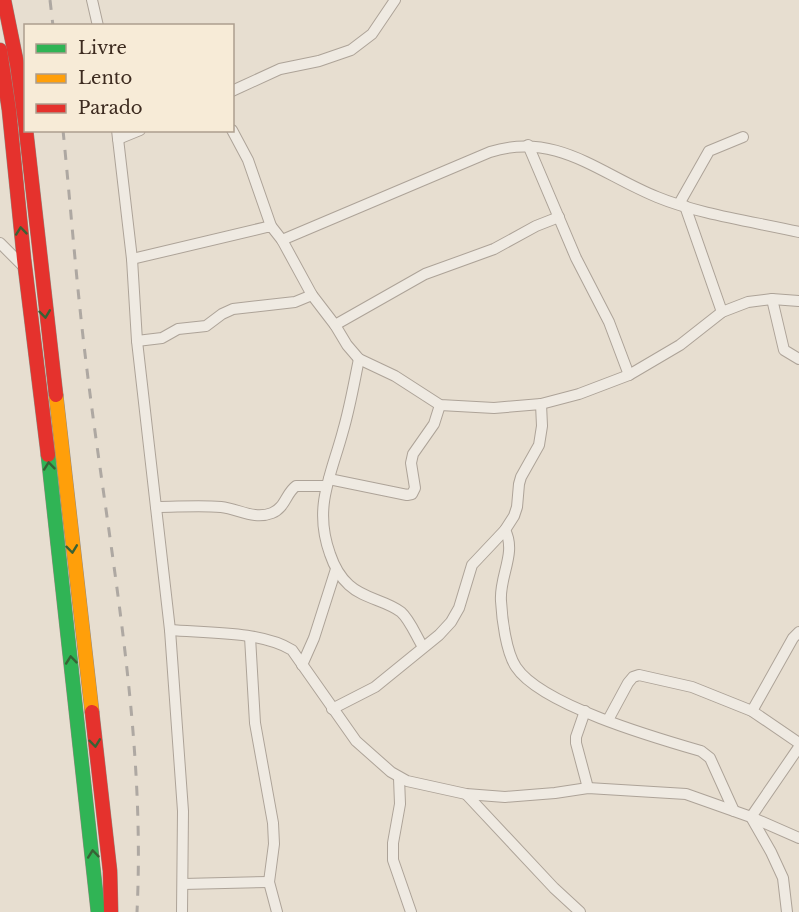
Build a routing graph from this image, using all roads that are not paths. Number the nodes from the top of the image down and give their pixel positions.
1 (4, 0) edge
2 (92, 0) edge
3 (395, 0) edge
4 (98, 24) edge
5 (0, 50) edge
6 (234, 90) edge
7 (24, 108) edge
8 (26, 132) edge
9 (233, 132) edge
10 (118, 135) edge
11 (743, 137) dead end
12 (528, 145) junction
13 (682, 205) junction
14 (559, 217) junction
15 (271, 226) junction
16 (799, 232) edge
17 (282, 240) junction
18 (0, 243) edge
19 (132, 259) junction
20 (24, 267) junction
21 (312, 295) junction
22 (772, 299) junction
23 (799, 301) edge
24 (722, 312) junction
25 (335, 325) junction
26 (137, 341) junction
27 (359, 359) junction
28 (799, 359) edge
29 (629, 375) junction
30 (541, 404) junction
31 (440, 405) junction
32 (327, 482) junction
33 (156, 507) junction
34 (505, 530) junction
35 (336, 569) junction
36 (170, 630) junction
37 (799, 632) edge
38 (250, 637) junction
39 (423, 647) junction
40 (302, 665) junction
41 (332, 709) junction
42 (585, 711) junction
43 (752, 711) junction
44 (608, 720) junction
45 (799, 745) edge
46 (399, 778) junction
47 (588, 788) junction
48 (466, 794) junction
49 (734, 811) junction
50 (751, 818) junction
51 (799, 838) edge
52 (269, 882) junction
53 (183, 884) junction
54 (98, 912) edge
55 (111, 912) edge
56 (182, 912) edge
57 (277, 912) edge
58 (411, 912) edge
59 (580, 912) edge
60 (787, 912) edge

1 - 7 highway
2 - 4 street
3 - 6 street
20 -> 5 highway
8 -> 55 highway
9 - 15 street
10 - 19 street
11 - 13 street
12 - 13 street
12 - 14 street
12 - 17 street
13 - 16 street
13 - 24 street
14 - 25 street
14 - 29 street
15 - 17 street
15 - 19 street
17 - 21 street
18 - 20 street
19 - 26 street
54 -> 20 highway
21 - 25 street
21 - 26 street
22 - 23 street
22 - 24 street
22 - 28 street
24 - 29 street
25 - 27 street
26 - 33 street
27 - 31 street
27 - 32 street
29 - 30 street
30 - 31 street
30 - 34 street
31 - 32 street
32 - 33 street
32 - 35 street
33 - 36 street
34 - 39 street
34 - 42 street
35 - 39 street
35 - 40 street
36 - 38 street
36 - 53 street
37 - 43 street
38 - 40 street
38 - 52 street
39 - 41 street
40 - 41 street
41 - 46 street
42 - 44 street
42 - 47 street
43 - 44 street
43 - 45 street
44 - 49 street
45 - 50 street
46 - 48 street
46 - 58 street
47 - 48 street
47 - 49 street
48 - 59 street
49 - 50 street
50 - 51 street
50 - 60 street
52 - 53 street
52 - 57 street
53 - 56 street

